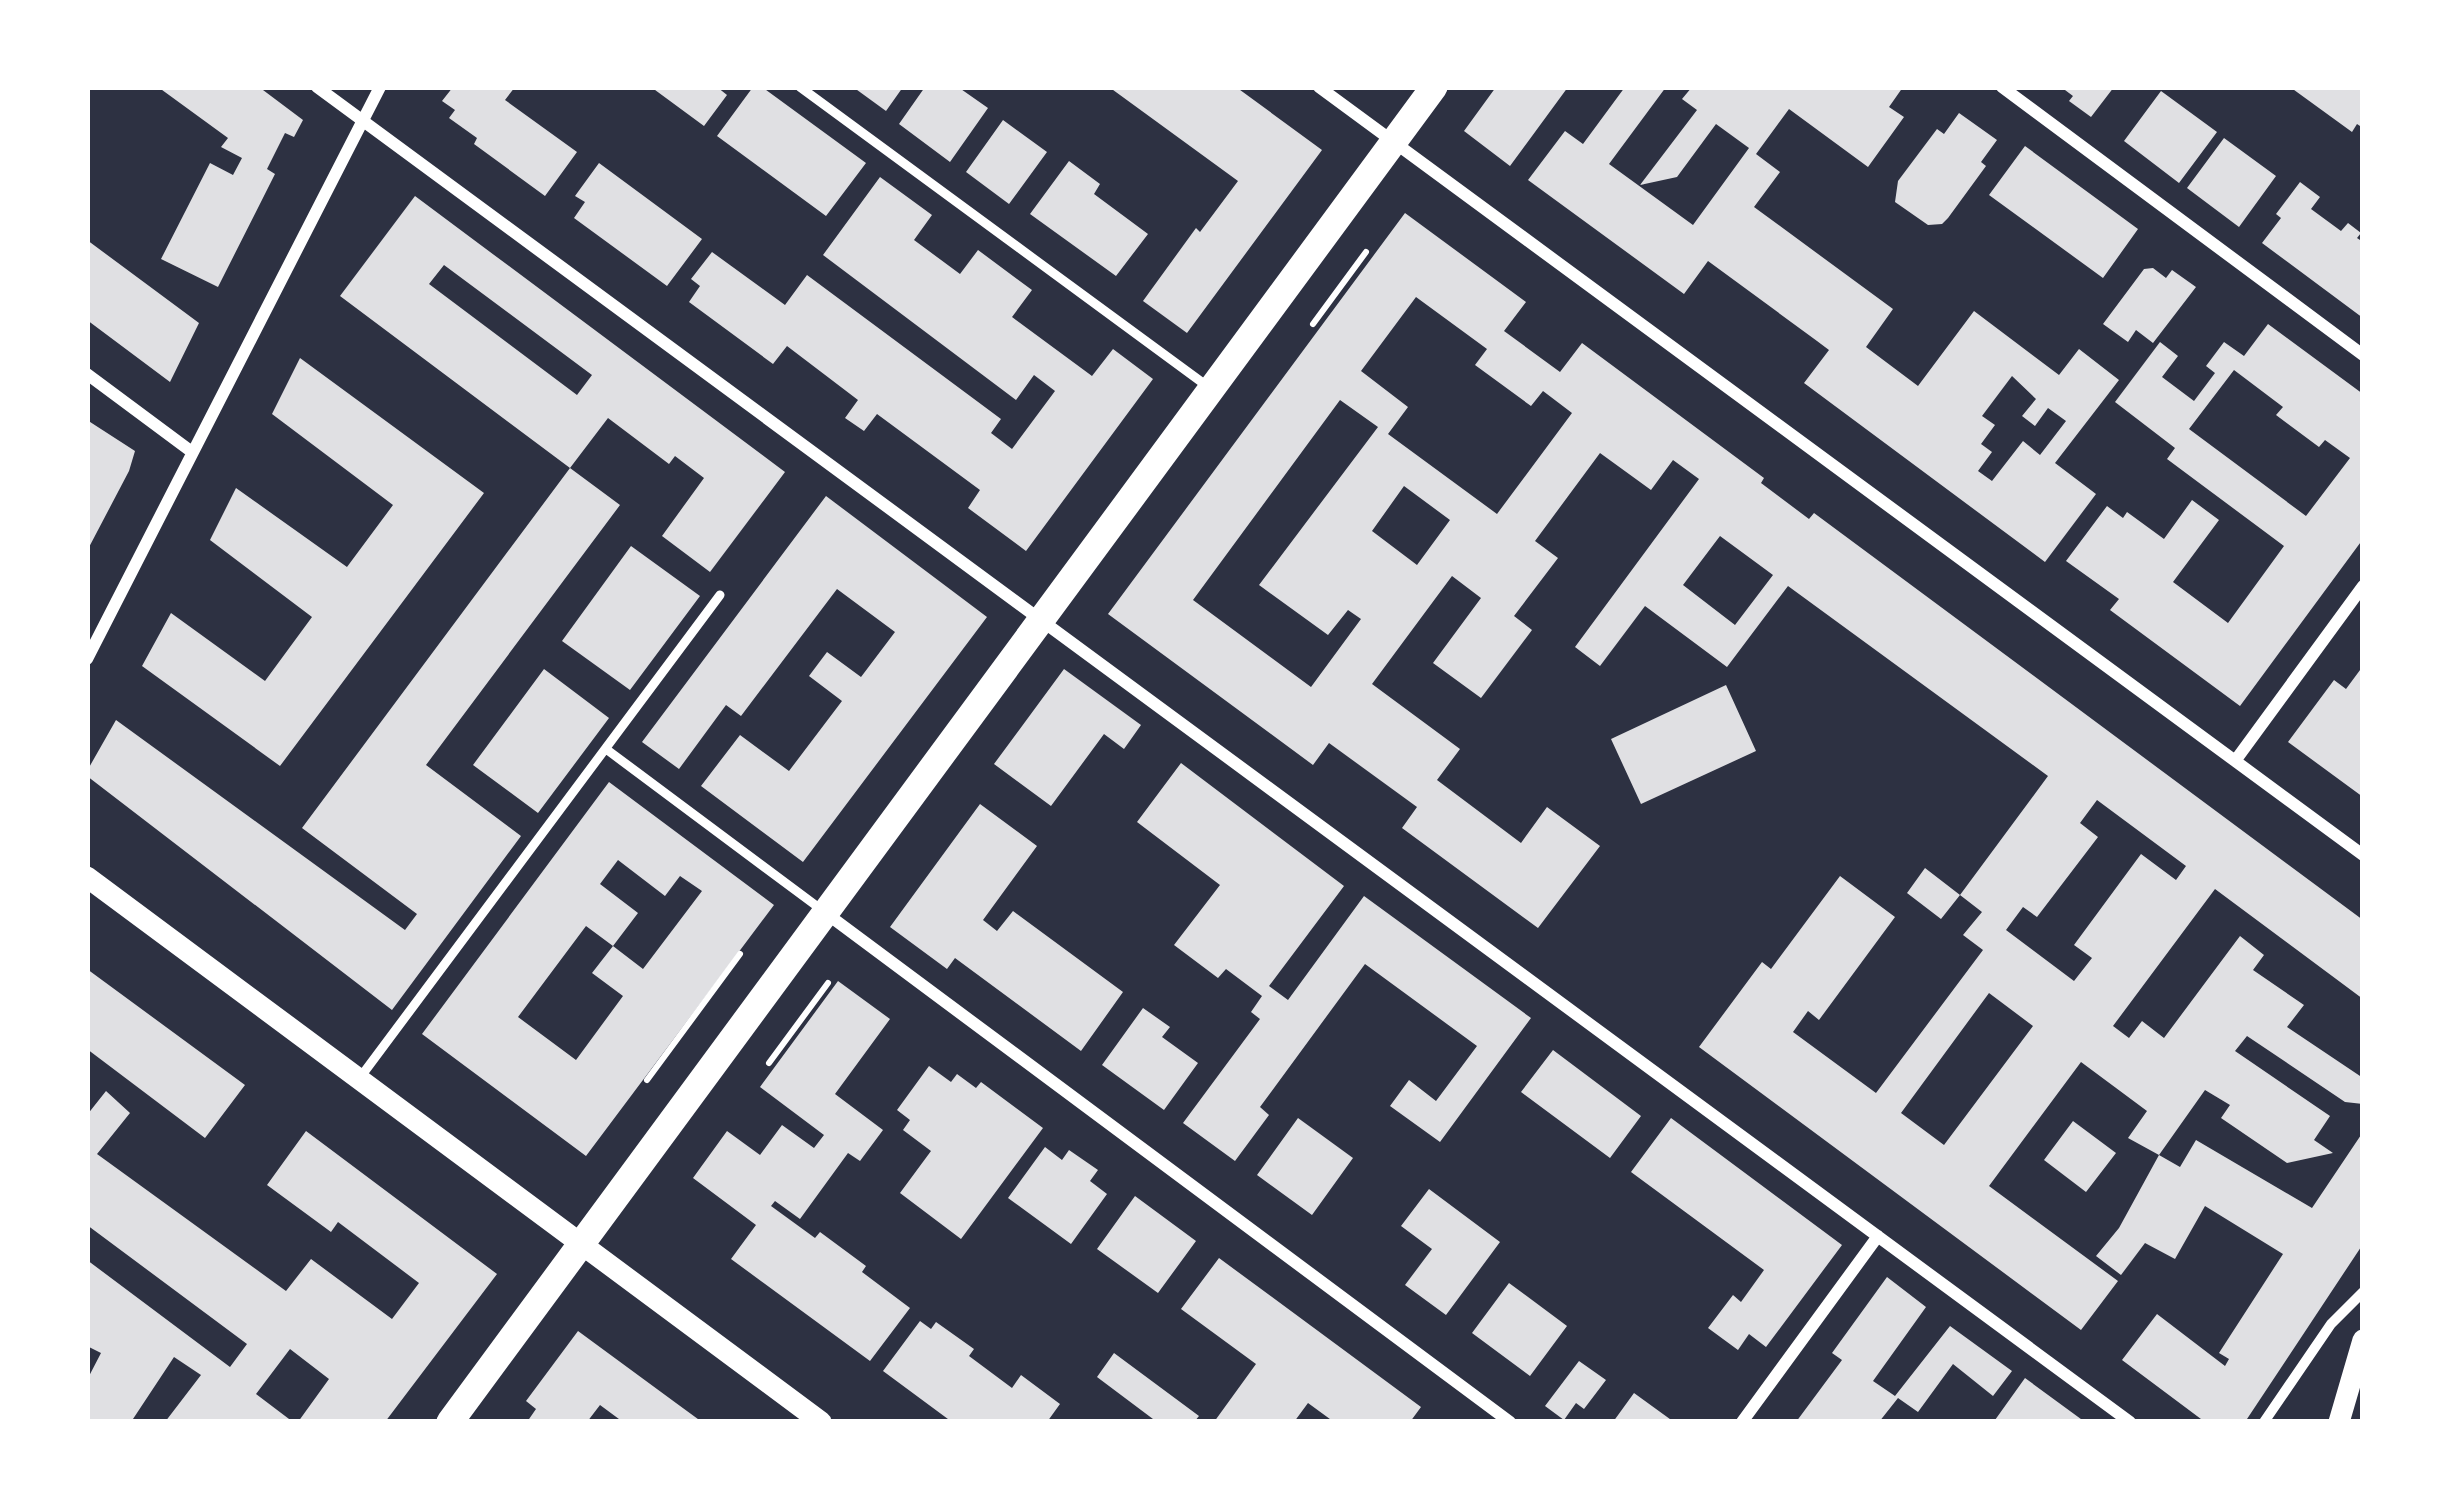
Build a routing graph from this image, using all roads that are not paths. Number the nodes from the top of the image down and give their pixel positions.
1 (317, 87) edge
2 (380, 87) edge
3 (800, 87) edge
4 (1318, 87) edge
5 (1434, 87) edge
6 (2002, 87) edge
7 (363, 121) junction
8 (1394, 142) junction
9 (2363, 355) edge
10 (87, 374) edge
11 (1211, 389) junction
12 (192, 452) junction
13 (2363, 586) edge
14 (720, 596) dead end
15 (1041, 620) junction
16 (87, 659) edge
17 (606, 749) junction
18 (2235, 761) junction
19 (2363, 855) edge
20 (87, 878) edge
21 (826, 913) junction
22 (359, 1079) junction
23 (1878, 1236) junction
24 (582, 1244) junction
25 (2363, 1292) edge
26 (2363, 1340) edge
27 (450, 1422) edge
28 (821, 1422) edge
29 (1510, 1422) edge
30 (1742, 1422) edge
31 (2130, 1422) edge
32 (2264, 1422) edge
33 (2339, 1422) edge

1 - 7 street
2 - 7 street
3 - 11 lane
4 - 8 street
5 - 8 main road
6 - 9 street
7 - 12 street
7 - 15 street
8 - 11 main road
8 - 18 street
10 - 12 street
11 - 15 main road
12 - 16 street
13 - 18 street
14 - 17 lane
15 - 21 main road
15 - 23 street
17 - 21 lane
17 - 22 lane
18 - 19 street
20 - 22 street
21 - 24 main road
21 - 29 street
22 - 24 street
23 - 30 street
23 - 31 street
24 - 27 main road
24 - 28 street
25 - 32 street
26 - 33 street

